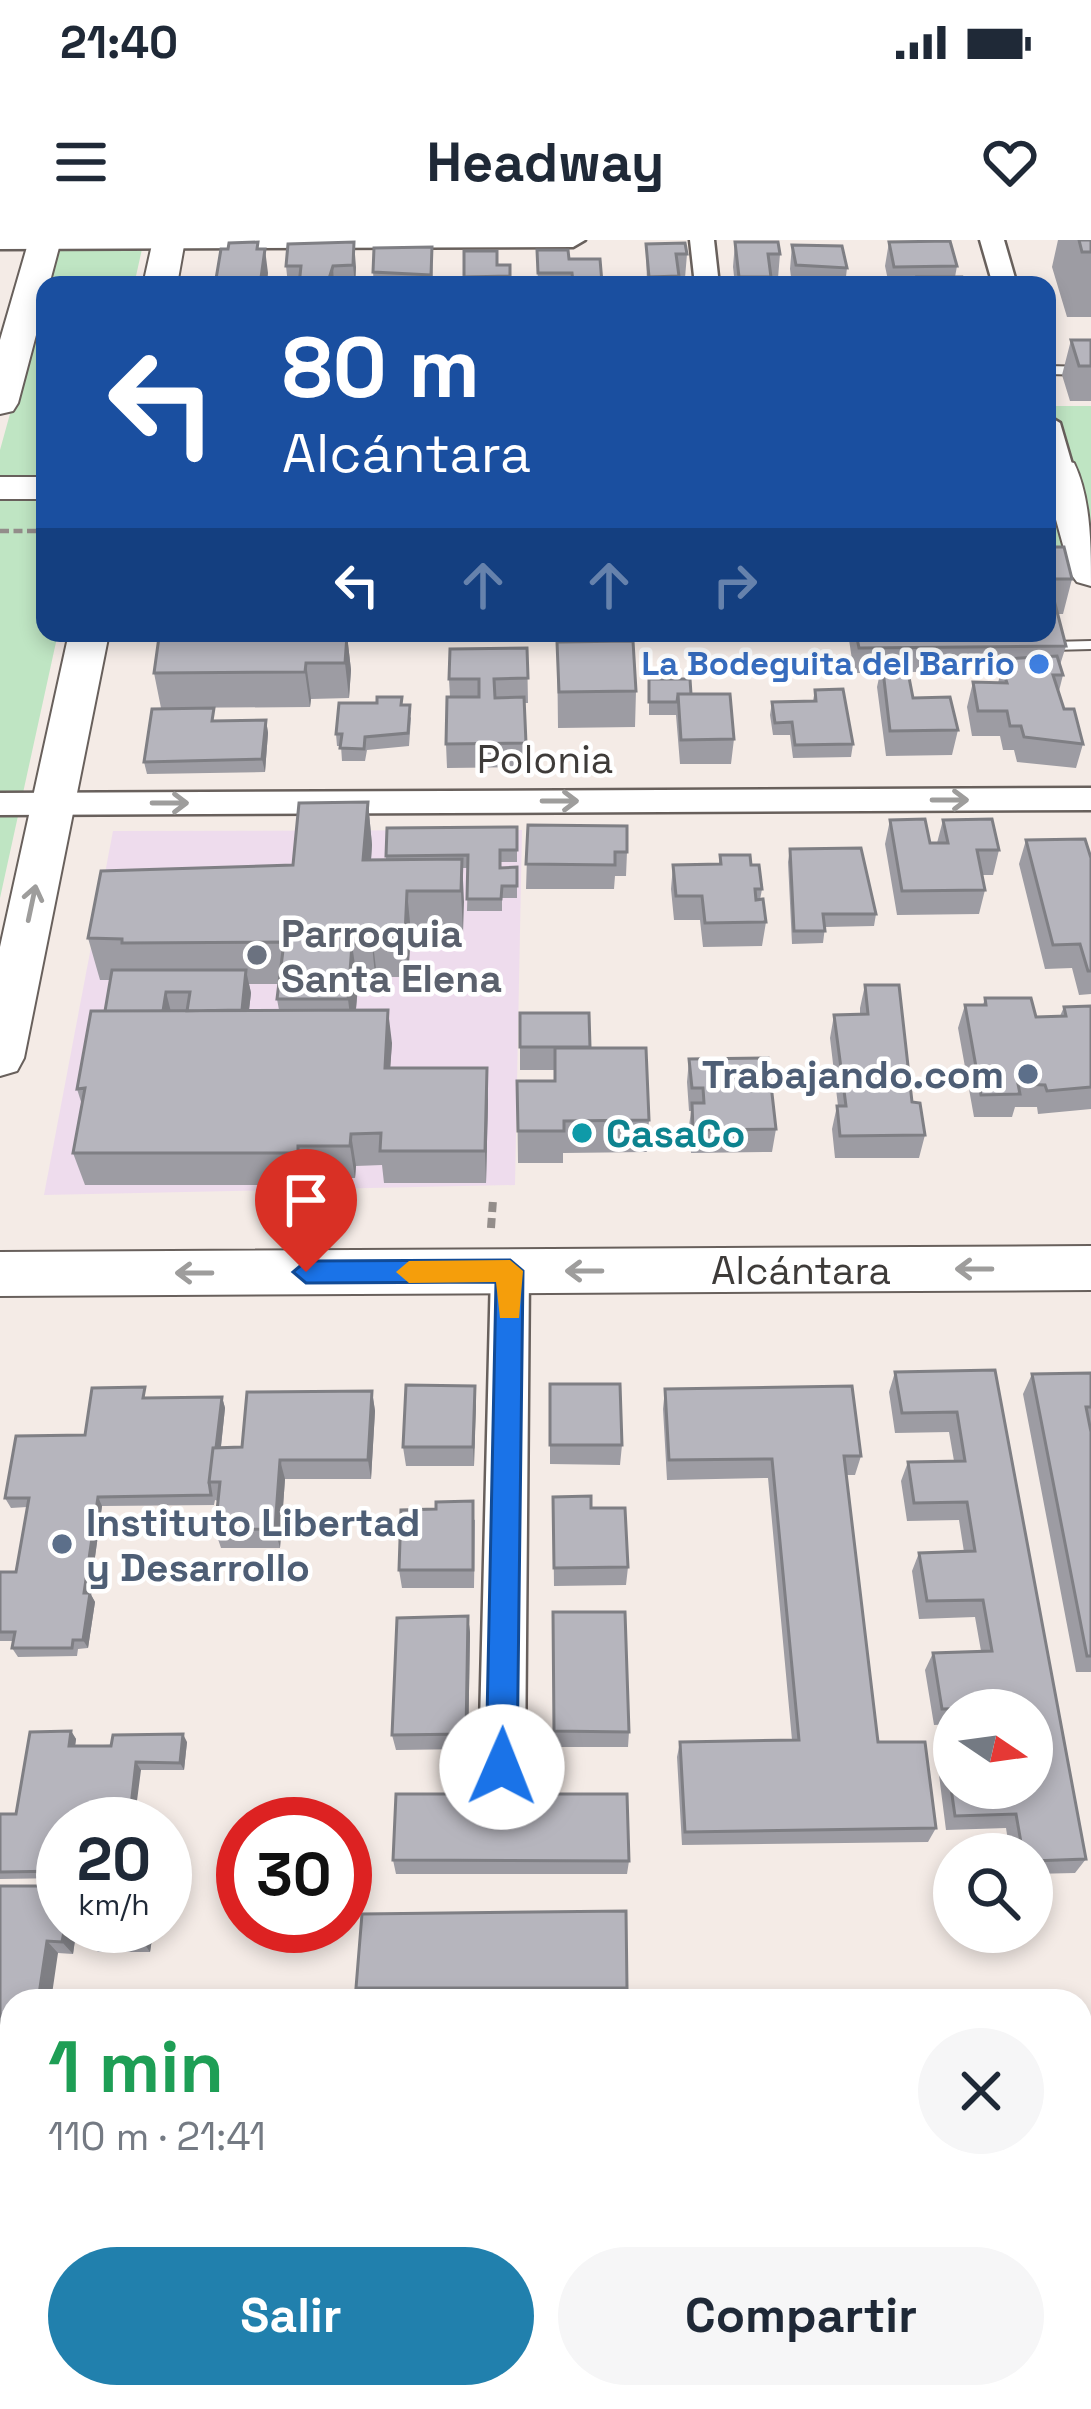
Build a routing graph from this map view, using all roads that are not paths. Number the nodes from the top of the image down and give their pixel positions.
1 (573, 240) edge
2 (702, 240) edge
3 (992, 240) edge
4 (44, 241) edge
5 (169, 241) edge
6 (0, 242) edge
7 (162, 276) edge
8 (705, 276) edge
9 (1002, 276) edge
10 (1056, 370) edge
11 (1091, 371) edge
12 (0, 403) edge
13 (1056, 449) edge
14 (1068, 482) edge
15 (0, 488) edge
16 (36, 488) edge
17 (1091, 574) edge
18 (86, 642) edge
19 (1091, 645) edge
20 (1052, 646) edge
21 (1091, 800) edge
22 (53, 803) junction
23 (0, 804) edge
24 (0, 1058) edge
25 (1091, 1268) edge
26 (510, 1271) junction
27 (0, 1274) edge
28 (502, 1767) dead end

1 - 5 street
2 - 8 street
3 - 9 street
4 - 5 street
4 - 6 street
4 - 12 main road
5 - 7 main road
10 - 11 lane
13 - 14 street
14 - 17 main road
15 - 16 main road
18 - 22 main road
19 - 20 lane
22 -> 21 street, Polonia
22 - 23 street, Polonia
24 -> 22 main road
25 -> 26 main road, Alcántara
26 -> 27 main road, Alcántara
26 - 28 street

